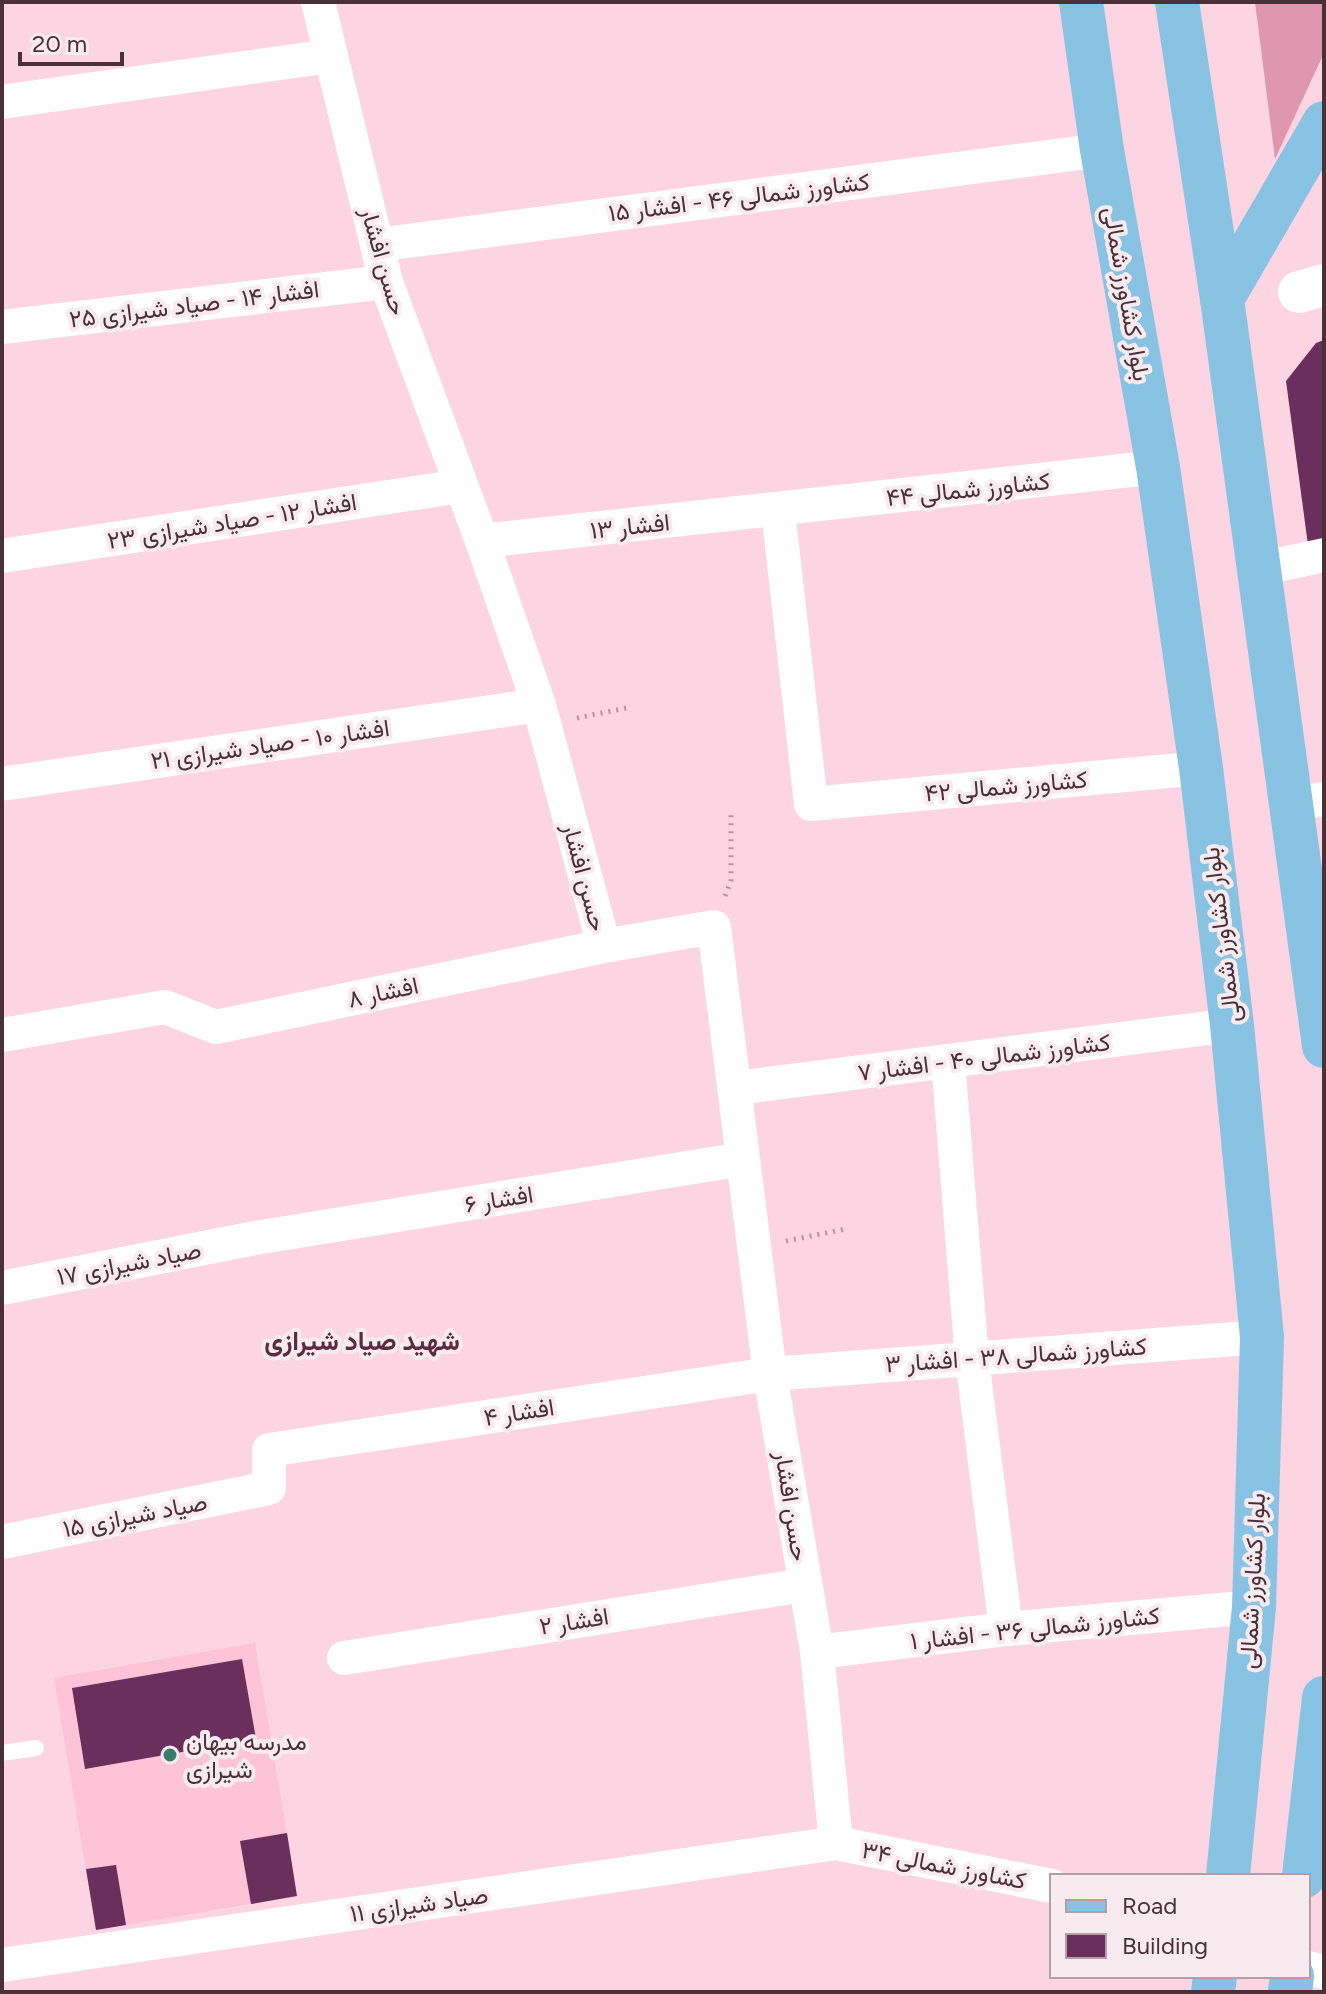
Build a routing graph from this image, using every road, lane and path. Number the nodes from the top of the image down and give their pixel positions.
1 (318, 2) edge
2 (1081, 2) edge
3 (1177, 2) edge
4 (330, 56) junction
5 (2, 102) edge
6 (1324, 123) edge
7 (1102, 150) junction
8 (377, 245) junction
9 (386, 282) junction
10 (1222, 299) junction
11 (2, 327) edge
12 (1158, 467) junction
13 (461, 486) junction
14 (778, 510) junction
15 (482, 541) junction
16 (1324, 555) edge
17 (2, 556) edge
18 (1259, 569) junction
19 (631, 707) dead end
20 (541, 715) junction
21 (1201, 768) junction
22 (2, 784) edge
23 (1308, 801) edge
24 (731, 814) dead end
25 (714, 927) junction
26 (604, 946) junction
27 (1232, 1025) junction
28 (2, 1035) edge
29 (1324, 1046) edge
30 (948, 1061) junction
31 (736, 1088) junction
32 (743, 1159) junction
33 (846, 1229) dead end
34 (255, 1238) joint
35 (754, 1247) junction
36 (2, 1288) edge
37 (1262, 1337) junction
38 (972, 1359) junction
39 (770, 1374) junction
40 (269, 1488) joint
41 (2, 1542) edge
42 (804, 1585) junction
43 (1254, 1607) junction
44 (1006, 1629) junction
45 (817, 1652) junction
46 (344, 1658) dead end
47 (1324, 1698) edge
48 (36, 1748) dead end
49 (2, 1753) edge
50 (836, 1843) junction
51 (1312, 1857) edge
52 (1228, 1874) edge
53 (1050, 1886) edge
54 (2, 1965) edge

1 - 4 street, حسن افشار
2 - 7 main road, بلوار کشاورز شمالی
3 - 10 main road
4 - 5 street
4 - 8 street, حسن افشار
6 - 10 main road
7 - 8 street, کشاورز شمالی ۴۶ - افشار ۱۵
7 - 12 main road, بلوار کشاورز شمالی
8 - 9 street, حسن افشار
9 - 11 street, افشار ۱۴ - صیاد شیرازی ۲۵
9 - 13 street, حسن افشار
10 - 18 main road
12 - 14 street, کشاورز شمالی ۴۴
12 - 21 main road, بلوار کشاورز شمالی
13 - 15 street, حسن افشار
13 - 17 street, افشار ۱۲ - صیاد شیرازی ۲۳
14 - 15 street, افشار ۱۳
14 - 21 street, کشاورز شمالی ۴۲
15 - 20 street, حسن افشار
16 - 18 street
18 - 23 main road
19 - 20 path
20 - 22 street, افشار ۱۰ - صیاد شیرازی ۲۱
20 - 26 street, حسن افشار
21 - 27 main road, بلوار کشاورز شمالی
23 - 29 main road
24 - 25 path
25 - 26 street, حسن افشار
25 - 31 street, حسن افشار
26 - 28 street, افشار ۸
27 - 30 street, کشاورز شمالی ۴۰ - افشار ۷
27 - 37 main road, بلوار کشاورز شمالی
30 - 31 street, کشاورز شمالی ۴۰ - افشار ۷
30 - 38 street
31 - 32 street, حسن افشار
32 - 34 street, افشار ۶
32 - 35 street, حسن افشار
33 - 35 path
34 - 36 street, صیاد شیرازی ۱۷
35 - 39 street, حسن افشار
37 - 38 street, کشاورز شمالی ۳۸ - افشار ۳
37 - 43 main road, بلوار کشاورز شمالی
38 - 39 street, کشاورز شمالی ۳۸ - افشار ۳
38 - 44 street
39 - 40 street, افشار ۴
39 - 42 street, حسن افشار
40 - 41 street, صیاد شیرازی ۱۵
42 - 45 street, حسن افشار
42 - 46 street, افشار ۲
43 - 44 street, کشاورز شمالی ۳۶ - افشار ۱
43 - 52 main road, بلوار کشاورز شمالی
44 - 45 street, کشاورز شمالی ۳۶ - افشار ۱
45 - 50 street, حسن افشار
47 - 51 main road
48 - 49 lane
50 - 53 street, کشاورز شمالی ۳۴
50 - 54 street, صیاد شیرازی ۱۱

